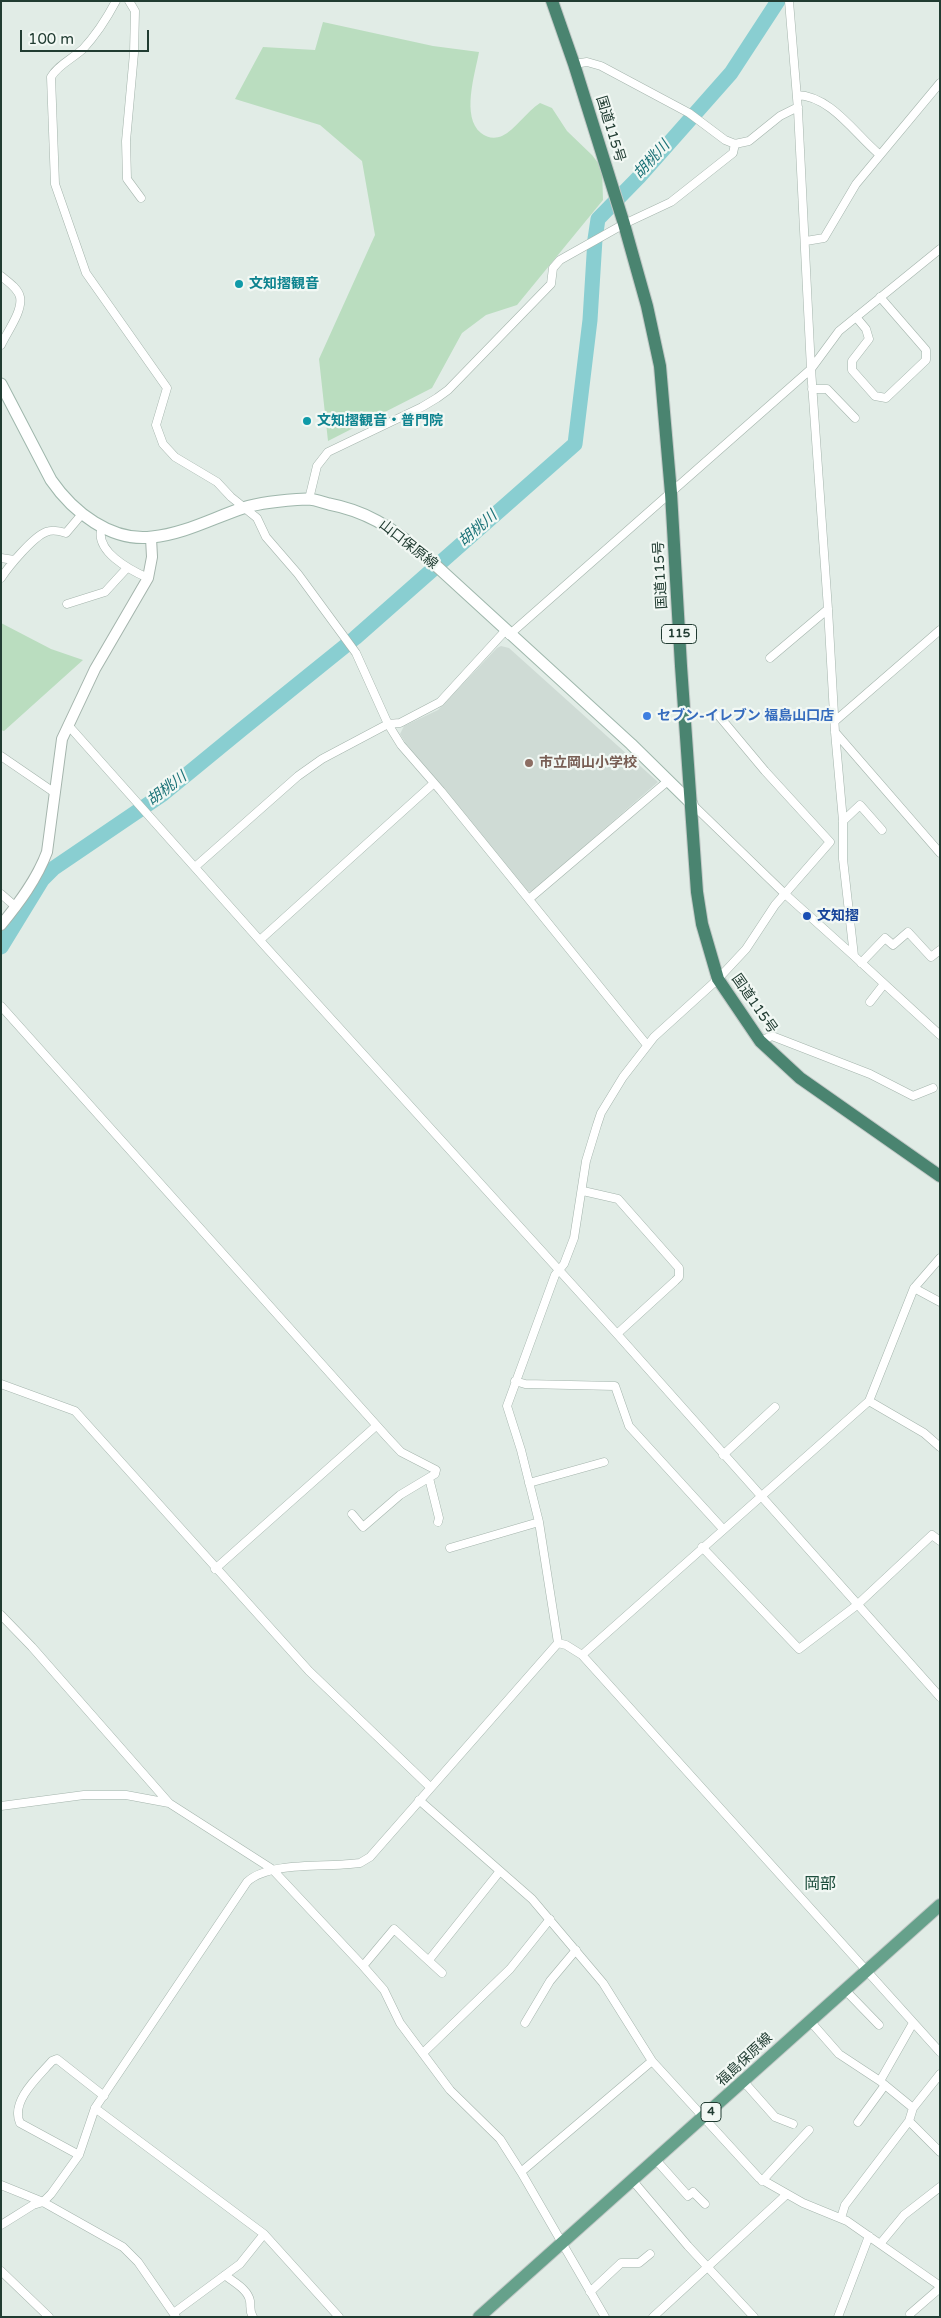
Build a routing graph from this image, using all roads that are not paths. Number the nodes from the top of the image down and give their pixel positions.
1 (116, 1) edge
2 (129, 1) edge
3 (552, 1) edge
4 (789, 1) edge
5 (574, 64) junction
6 (940, 83) edge
7 (797, 95) junction
8 (798, 107) junction
9 (735, 144) junction
10 (879, 154) junction
11 (141, 198) dead end
12 (624, 224) junction
13 (806, 240) junction
14 (940, 250) edge
15 (1, 276) edge
16 (880, 297) junction
17 (856, 317) junction
18 (1, 345) edge
19 (811, 369) junction
20 (1, 384) edge
21 (812, 389) junction
22 (855, 418) dead end
23 (671, 493) junction
24 (309, 499) junction
25 (245, 508) junction
26 (82, 514) junction
27 (102, 526) junction
28 (151, 538) junction
29 (1, 558) edge
30 (14, 560) junction
31 (127, 568) junction
32 (1, 578) edge
33 (148, 578) junction
34 (67, 604) dead end
35 (828, 609) junction
36 (940, 630) edge
37 (507, 633) junction
38 (770, 658) dead end
39 (719, 716) dead end
40 (835, 721) junction
41 (388, 724) junction
42 (68, 725) junction
43 (835, 732) junction
44 (1, 756) edge
45 (669, 780) junction
46 (434, 783) junction
47 (55, 793) junction
48 (692, 804) junction
49 (842, 825) junction
50 (882, 830) dead end
51 (830, 842) junction
52 (940, 853) edge
53 (195, 867) junction
54 (1, 894) edge
55 (785, 894) junction
56 (529, 900) junction
57 (16, 907) junction
58 (1, 925) edge
59 (260, 940) junction
60 (940, 950) edge
61 (854, 956) junction
62 (861, 963) junction
63 (718, 979) junction
64 (884, 984) junction
65 (870, 1002) dead end
66 (1, 1006) edge
67 (939, 1033) edge
68 (760, 1041) junction
69 (647, 1045) junction
70 (933, 1088) dead end
71 (940, 1176) edge
72 (583, 1191) junction
73 (940, 1258) edge
74 (558, 1271) junction
75 (914, 1288) junction
76 (940, 1302) edge
77 (617, 1334) junction
78 (515, 1381) junction
79 (1, 1384) edge
80 (869, 1401) junction
81 (775, 1407) dead end
82 (376, 1426) junction
83 (940, 1447) edge
84 (723, 1455) junction
85 (604, 1462) dead end
86 (429, 1478) junction
87 (529, 1483) junction
88 (761, 1497) junction
89 (352, 1514) dead end
90 (438, 1522) dead end
91 (539, 1522) junction
92 (723, 1530) junction
93 (940, 1541) edge
94 (702, 1547) junction
95 (450, 1548) dead end
96 (215, 1568) junction
97 (857, 1605) junction
98 (1, 1615) edge
99 (558, 1643) junction
100 (582, 1655) junction
101 (940, 1697) edge
102 (430, 1787) junction
103 (419, 1800) junction
104 (169, 1803) junction
105 (1, 1806) edge
106 (272, 1869) junction
107 (500, 1871) junction
108 (940, 1905) edge
109 (550, 1919) junction
110 (576, 1950) junction
111 (428, 1960) junction
112 (363, 1966) junction
113 (866, 1971) junction
114 (442, 1973) dead end
115 (846, 1991) junction
116 (810, 2021) junction
117 (525, 2023) dead end
118 (913, 2023) junction
119 (879, 2025) dead end
120 (940, 2052) edge
121 (423, 2053) junction
122 (652, 2061) junction
123 (940, 2074) edge
124 (744, 2082) junction
125 (883, 2083) junction
126 (104, 2096) junction
127 (96, 2108) junction
128 (913, 2108) junction
129 (704, 2118) junction
130 (909, 2121) junction
131 (858, 2122) dead end
132 (793, 2124) dead end
133 (809, 2130) dead end
134 (940, 2152) edge
135 (79, 2154) junction
136 (656, 2160) junction
137 (521, 2172) junction
138 (633, 2181) junction
139 (762, 2181) junction
140 (1, 2185) edge
141 (940, 2187) edge
142 (787, 2194) junction
143 (43, 2202) junction
144 (705, 2204) dead end
145 (841, 2218) junction
146 (1, 2225) edge
147 (264, 2234) junction
148 (869, 2236) junction
149 (561, 2244) junction
150 (880, 2244) junction
151 (650, 2254) dead end
152 (708, 2266) junction
153 (1, 2271) edge
154 (225, 2275) junction
155 (940, 2287) edge
156 (590, 2292) junction
157 (176, 2314) edge
158 (910, 2314) dead end
159 (654, 2316) edge
160 (49, 2317) edge
161 (253, 2317) edge
162 (339, 2317) edge
163 (479, 2317) edge
164 (605, 2317) edge
165 (754, 2317) edge
166 (838, 2317) edge

1 - 25 street
2 - 11 street
3 - 5 highway, 国道115号 / 115
4 - 7 street
5 - 9 street
5 - 12 highway, 国道115号 / 115
6 - 10 street
7 - 8 street
7 - 10 street
8 - 9 street
8 - 13 street
9 - 12 street
10 - 13 street
12 - 23 highway, 国道115号 / 115
12 - 24 street
13 - 19 street
14 - 16 street
15 - 18 street
16 - 17 street
16 - 17 street
17 - 19 street
19 - 21 street
19 - 23 street
20 - 26 main road, 山口保原線
21 - 22 street
21 - 35 street
23 - 37 street
23 - 48 highway, 国道115号 / 115
24 - 25 main road, 山口保原線
24 - 37 main road, 山口保原線
25 - 28 main road, 山口保原線
25 - 41 street
26 - 27 main road, 山口保原線
26 - 30 street
27 - 28 main road, 山口保原線
27 - 31 street
28 - 33 street
29 - 30 street
30 - 32 street
31 - 33 street
31 - 34 street
33 - 42 street
35 - 38 street
35 - 40 street
36 - 40 street
37 - 41 street
37 - 45 main road, 山口保原線
39 - 51 street
40 - 43 street
41 - 46 street
41 - 53 street
42 - 47 street
42 - 53 street
43 - 49 street
43 - 52 street
44 - 47 street
45 - 48 main road, 山口保原線
45 - 56 street
46 - 56 street
46 - 59 street
47 - 57 street
48 - 55 street
48 - 63 highway, 国道115号 / 115
49 - 50 street
49 - 51 street
49 - 61 street
51 - 55 street
53 - 59 street
54 - 57 street
55 - 61 street
55 - 63 street
56 - 69 street
57 - 58 street
59 - 74 street
60 - 62 street
61 - 62 street
62 - 64 street
63 - 68 highway, 国道115号 / 115
63 - 69 street
64 - 65 street
64 - 67 street
66 - 82 street
68 - 70 street
68 - 71 highway, 国道115号 / 115
69 - 72 street
72 - 74 street
72 - 77 street
73 - 75 street
74 - 77 street
74 - 78 street
75 - 76 street
75 - 80 street
77 - 84 street
78 - 87 street
78 - 92 street
79 - 96 street
80 - 83 street
80 - 88 street
81 - 84 street
82 - 86 street
82 - 96 street
84 - 88 street
85 - 87 street
86 - 89 street
86 - 90 street
87 - 91 street
88 - 92 street
88 - 97 street
91 - 95 street
91 - 99 street
92 - 94 street
93 - 97 street
94 - 97 street
94 - 100 street
96 - 102 street
97 - 101 street
98 - 104 street
99 - 100 street
99 - 102 street
100 - 113 street
102 - 103 street
103 - 106 street
103 - 107 street
104 - 105 street
104 - 106 street
106 - 112 street
106 - 126 street
107 - 109 street
107 - 111 street
108 - 113 main road, 福島保原線 / 4
109 - 110 street
109 - 121 street
110 - 117 street
110 - 122 street
111 - 112 street
111 - 114 street
112 - 121 street
113 - 115 main road, 福島保原線 / 4
113 - 118 street
115 - 116 main road, 福島保原線 / 4
115 - 119 street
116 - 124 main road, 福島保原線 / 4
116 - 125 street
118 - 120 street
118 - 125 street
121 - 137 street
122 - 129 street
122 - 137 street
123 - 128 street
124 - 129 main road, 福島保原線 / 4
124 - 132 street
125 - 128 street
125 - 131 street
126 - 127 street
126 - 135 street
127 - 135 street
127 - 147 street
128 - 130 street
129 - 136 main road, 福島保原線 / 4
129 - 139 street
130 - 134 street
130 - 145 street
133 - 139 street
135 - 143 street
136 - 138 main road, 福島保原線 / 4
136 - 144 street
137 - 149 street
138 - 149 main road, 福島保原線 / 4
138 - 152 street
139 - 142 street
140 - 143 street
141 - 150 street
142 - 145 street
142 - 152 street
143 - 146 street
143 - 157 street
145 - 148 street
147 - 154 street
147 - 162 street
148 - 150 street
148 - 166 street
149 - 156 street
149 - 163 main road, 福島保原線 / 4
150 - 155 street
151 - 156 street
152 - 159 street
152 - 165 street
153 - 160 street
154 - 157 street
154 - 161 street
155 - 158 street
156 - 164 street

